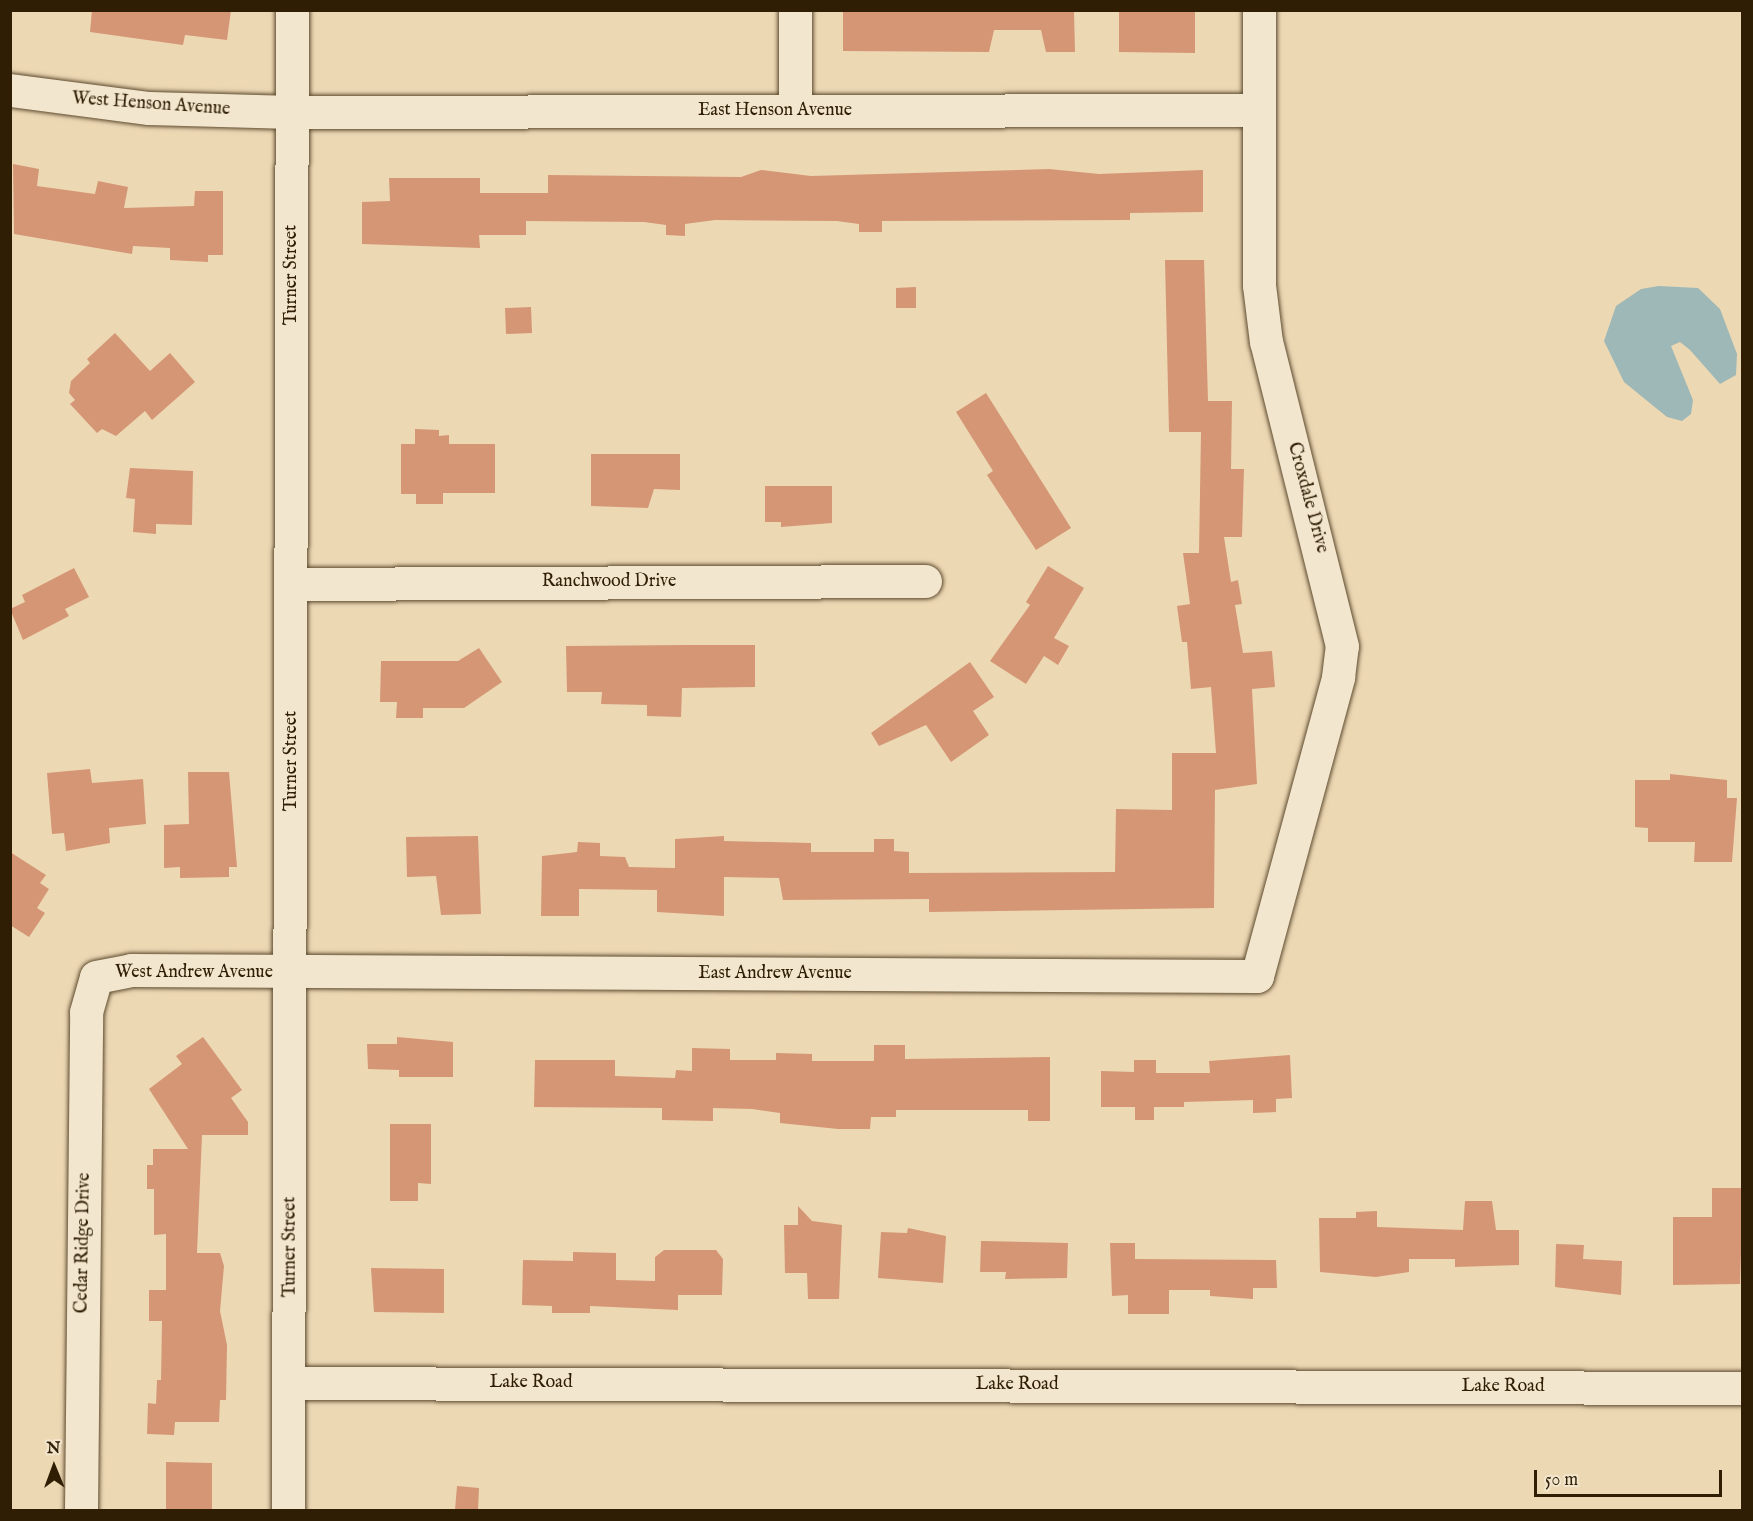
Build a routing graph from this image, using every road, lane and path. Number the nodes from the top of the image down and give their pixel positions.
1 (292, 10) edge
2 (795, 10) edge
3 (1259, 10) edge
4 (10, 90) edge
5 (795, 111) junction
6 (1259, 111) junction
7 (292, 112) junction
8 (925, 581) dead end
9 (292, 584) junction
10 (292, 972) junction
11 (1257, 976) joint
12 (96, 977) joint
13 (291, 1383) junction
14 (1743, 1388) edge
15 (81, 1510) edge
16 (288, 1510) edge

1 - 7 street, Turner Street
2 - 5 street
3 - 6 street, Croxdale Drive
4 - 7 street, West Henson Avenue
5 - 6 street, East Henson Avenue
5 - 7 street, East Henson Avenue
6 - 11 street, Croxdale Drive
7 - 9 street, Turner Street
8 - 9 street, Ranchwood Drive
9 - 10 street, Turner Street
10 - 11 street, East Andrew Avenue
10 - 12 street, West Andrew Avenue
10 - 13 street, Turner Street
12 - 15 street, Cedar Ridge Drive
13 - 14 street, Lake Road
13 - 16 street, Turner Street

